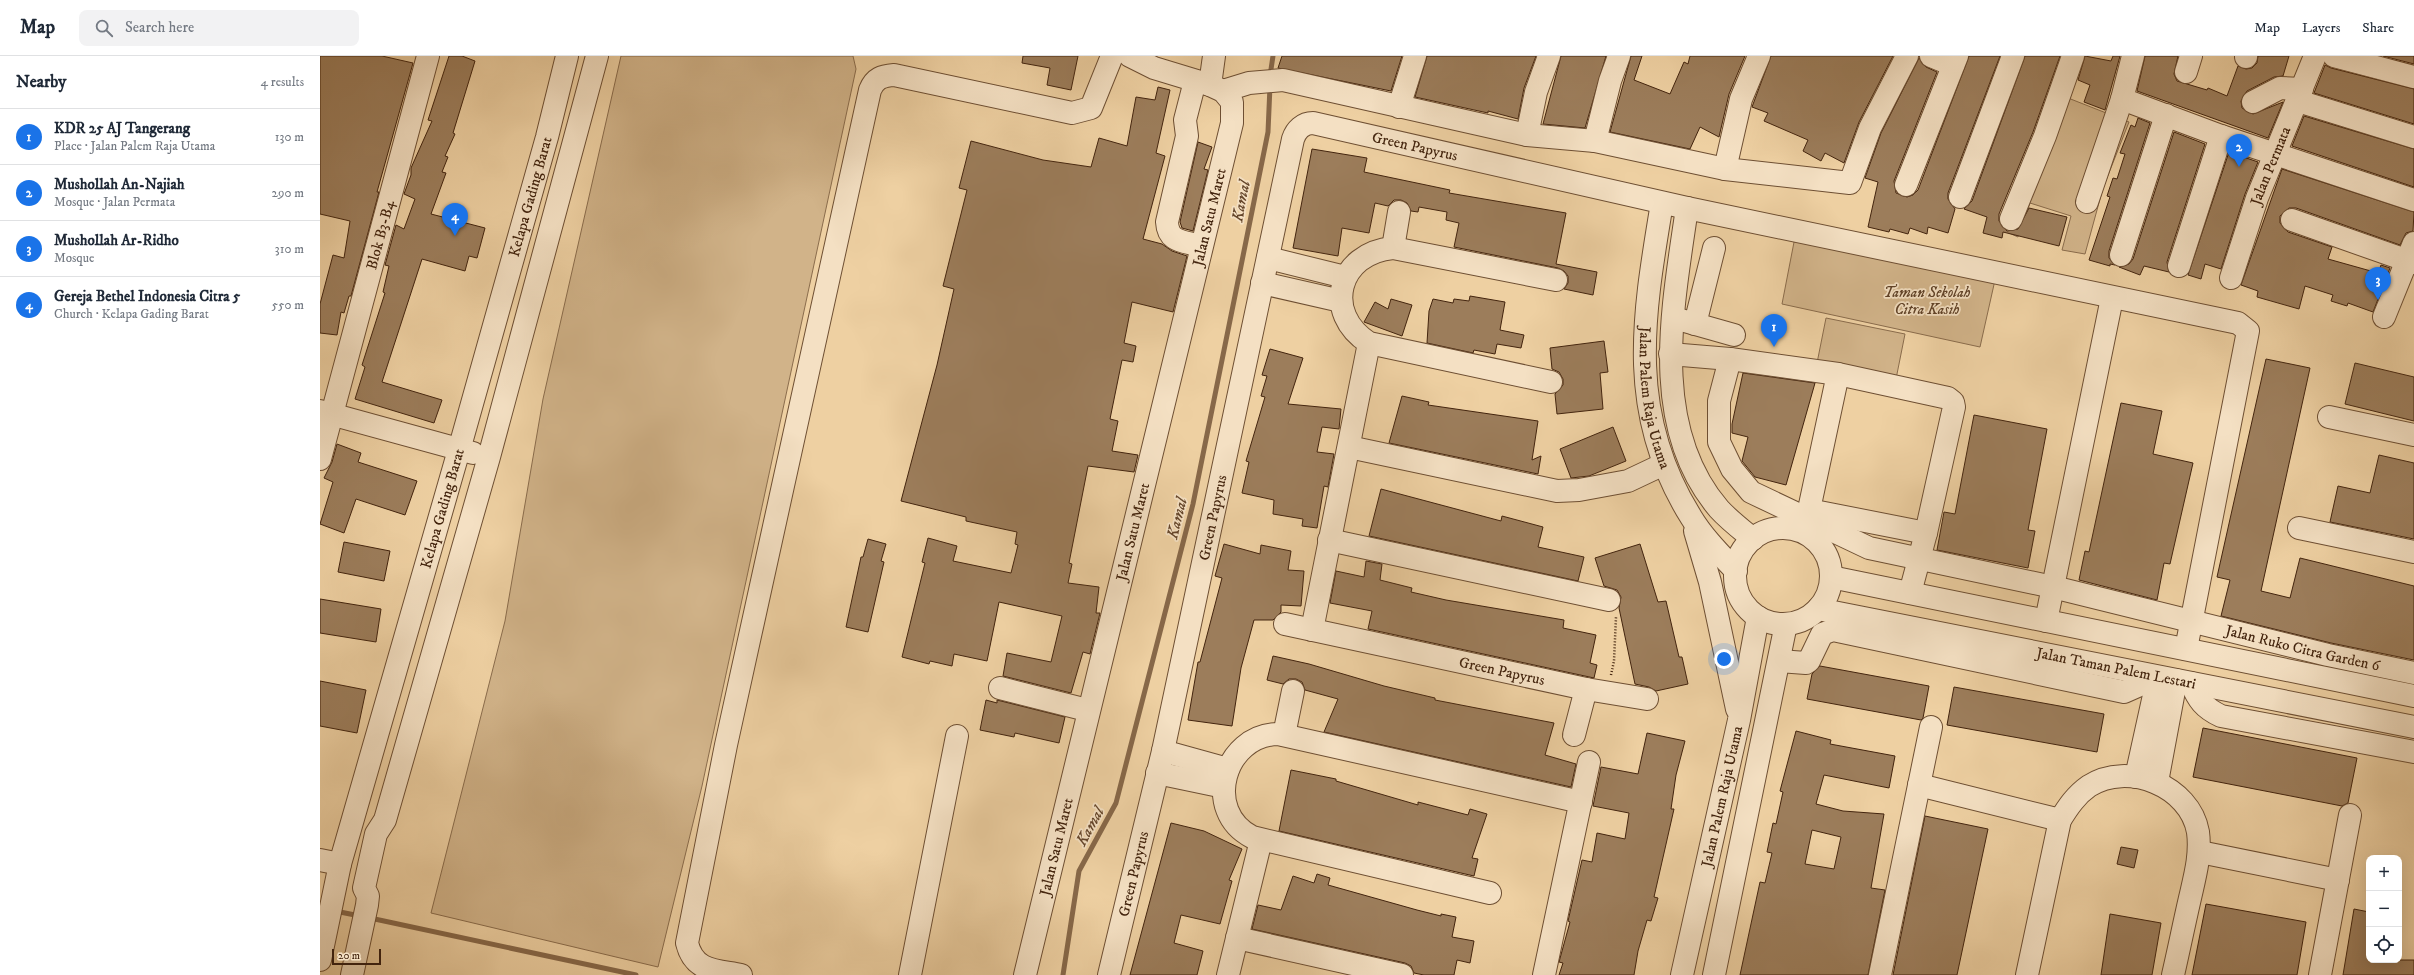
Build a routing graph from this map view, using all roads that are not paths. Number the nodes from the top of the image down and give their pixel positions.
1 (428, 56) edge
2 (567, 56) edge
3 (597, 56) edge
4 (1112, 56) edge
5 (1130, 56) edge
6 (1214, 56) edge
7 (1415, 56) edge
8 (1549, 56) edge
9 (1619, 56) edge
10 (1760, 56) edge
11 (1907, 56) edge
12 (1931, 56) edge
13 (2013, 56) edge
14 (2073, 56) edge
15 (2133, 56) edge
16 (2315, 56) edge
17 (2334, 56) edge
18 (1955, 61) edge
19 (2414, 77) edge
20 (1209, 86) junction
21 (2300, 95) junction
22 (2122, 98) junction
23 (2254, 102) dead end
24 (1399, 107) junction
25 (2166, 115) junction
26 (1526, 135) junction
27 (2221, 136) junction
28 (2414, 137) edge
29 (1595, 141) junction
30 (2275, 155) junction
31 (1725, 168) junction
32 (1906, 185) dead end
33 (1960, 197) dead end
34 (2414, 200) edge
35 (2087, 202) dead end
36 (1662, 203) junction
37 (1687, 208) junction
38 (1399, 212) dead end
39 (2011, 218) dead end
40 (2292, 220) dead end
41 (1201, 246) junction
42 (1393, 248) junction
43 (1714, 248) dead end
44 (2121, 255) dead end
45 (2412, 256) edge
46 (1268, 258) junction
47 (2178, 266) dead end
48 (1345, 277) junction
49 (2231, 278) dead end
50 (1556, 280) dead end
51 (1262, 283) junction
52 (2112, 298) junction
53 (1341, 301) junction
54 (1672, 318) junction
55 (2384, 318) dead end
56 (1695, 324) junction
57 (1734, 335) dead end
58 (1370, 343) junction
59 (1670, 354) junction
60 (1730, 359) junction
61 (1838, 374) junction
62 (1551, 382) dead end
63 (326, 412) edge
64 (2329, 417) dead end
65 (2414, 435) edge
66 (1349, 447) junction
67 (459, 450) junction
68 (489, 457) junction
69 (1662, 458) junction
70 (320, 459) edge
71 (1808, 515) junction
72 (1691, 518) junction
73 (2299, 528) dead end
74 (1926, 533) junction
75 (1753, 539) junction
76 (1330, 540) junction
77 (2414, 552) edge
78 (1918, 559) junction
79 (1736, 570) junction
80 (1831, 577) junction
81 (2053, 587) junction
82 (1910, 593) junction
83 (1609, 600) road end
84 (1818, 609) junction
85 (1758, 617) junction
86 (2046, 621) junction
87 (2191, 622) junction
88 (1285, 624) dead end
89 (1786, 624) junction
90 (1312, 630) junction
91 (1966, 649) junction
92 (2186, 649) junction
93 (2328, 655) junction
94 (1779, 661) junction
95 (2414, 673) edge
96 (2323, 677) junction
97 (2175, 680) junction
98 (1000, 688) dead end
99 (1293, 691) dead end
100 (1596, 691) junction
101 (2414, 696) edge
102 (1646, 698) dead end
103 (1088, 710) junction
104 (1739, 720) junction
105 (2405, 726) edge
106 (1931, 727) dead end
107 (1284, 735) junction
108 (1574, 735) dead end
109 (957, 736) dead end
110 (2404, 750) edge
111 (1163, 751) junction
112 (1589, 762) dead end
113 (1157, 773) junction
114 (2136, 776) junction
115 (1226, 778) junction
116 (2157, 782) junction
117 (1919, 785) junction
118 (1581, 802) junction
119 (2350, 815) dead end
120 (2060, 820) junction
121 (1261, 840) junction
122 (2200, 852) junction
123 (330, 862) edge
124 (2338, 880) junction
125 (1490, 892) dead end
126 (1237, 938) junction
127 (321, 953) edge
128 (352, 975) edge
129 (741, 975) edge
130 (910, 975) edge
131 (1025, 975) edge
132 (1109, 975) edge
133 (1228, 975) edge
134 (1402, 975) edge
135 (1544, 975) edge
136 (1682, 975) edge
137 (1714, 975) edge
138 (1880, 975) edge
139 (2027, 975) edge
140 (2174, 975) edge
141 (2320, 975) edge

1 - 63 street, Blok B3-B4
2 - 67 street, Kelapa Gading Barat
3 - 68 street
4 - 129 street
5 - 20 street
6 - 20 street
7 - 24 street
8 - 26 street
9 - 29 street
10 - 31 street
11 - 31 street
12 - 18 street
13 - 33 street
14 - 39 street
15 - 22 street
16 - 21 street, Jalan Permata
17 - 19 street
18 - 32 street
20 - 24 street
20 - 41 street, Jalan Satu Maret
20 - 41 street
21 - 23 street
21 - 28 street
21 - 30 street, Jalan Permata
22 - 25 street
22 - 35 street
24 - 26 street
25 - 27 street
25 - 44 street
26 - 29 street
27 - 30 street
27 - 47 street
29 - 31 street
30 - 34 street
30 - 49 street, Jalan Permata
36 - 37 street, Green Papyrus
36 - 46 street, Green Papyrus
36 - 69 street, Jalan Palem Raja Utama
37 - 52 street, Green Papyrus
37 - 54 street, Jalan Palem Raja Utama
38 - 42 street
40 - 45 street
41 - 103 street, Jalan Satu Maret
42 - 48 street
42 - 50 street
43 - 56 street
45 - 55 street
46 - 48 street
46 - 51 street, Green Papyrus
48 - 53 street
51 - 53 street
51 - 111 street, Green Papyrus
52 - 81 street
52 - 87 street, Green Papyrus
53 - 58 street
54 - 56 street
54 - 59 street, Jalan Palem Raja Utama
56 - 57 street
58 - 62 street
58 - 66 street
59 - 60 street
59 - 75 street, Jalan Palem Raja Utama
60 - 61 street
60 - 71 street
61 - 71 street
61 - 74 street
63 - 67 street
63 - 70 street, Blok B3-B4
64 - 65 street
66 - 69 street
66 - 76 street
67 - 68 street
67 - 123 street, Kelapa Gading Barat
68 - 128 street
69 - 72 street, Jalan Palem Raja Utama
71 - 74 street
71 - 78 street, Jalan Ruko Citra Garden 6
72 - 79 street, Jalan Palem Raja Utama
72 - 104 street
73 - 77 street
74 - 78 street
75 - 79 street
75 - 80 street
76 - 83 street
76 - 90 street
78 - 81 street, Jalan Ruko Citra Garden 6
78 - 82 street
79 - 85 street
80 - 82 street
80 - 84 street
81 - 86 street
81 - 87 street, Jalan Ruko Citra Garden 6
82 - 86 street
84 - 89 street
84 - 91 street, Jalan Taman Palem Lestari
85 - 89 street
85 - 104 street, Jalan Palem Raja Utama
86 - 92 street
87 - 92 street
87 - 93 street, Jalan Ruko Citra Garden 6
88 - 90 street, Green Papyrus
89 - 94 street, Jalan Palem Raja Utama
90 - 100 street, Green Papyrus
91 - 94 street
91 - 97 street, Jalan Taman Palem Lestari
92 - 96 street
93 - 95 street, Jalan Ruko Citra Garden 6
93 - 96 street
94 - 137 street, Jalan Palem Raja Utama
96 - 101 street
97 - 105 street, Jalan Taman Palem Lestari
97 - 110 street
97 - 114 street
97 - 116 street
98 - 103 street
99 - 107 street
100 - 102 street, Green Papyrus
100 - 108 street
103 - 131 street, Jalan Satu Maret
104 - 136 street, Jalan Palem Raja Utama
105 - 110 street
106 - 117 street
107 - 115 street
107 - 118 street
109 - 130 street
111 - 113 street, Green Papyrus
111 - 115 street
112 - 118 street
113 - 115 street
113 - 132 street, Green Papyrus
114 - 116 street
114 - 120 street
115 - 121 street
116 - 122 street
117 - 120 street
117 - 138 street
118 - 135 street
119 - 124 street
120 - 139 street
121 - 125 street
121 - 126 street
122 - 124 street
122 - 140 street
123 - 127 street, Kelapa Gading Barat
124 - 141 street
126 - 133 street
126 - 134 street

